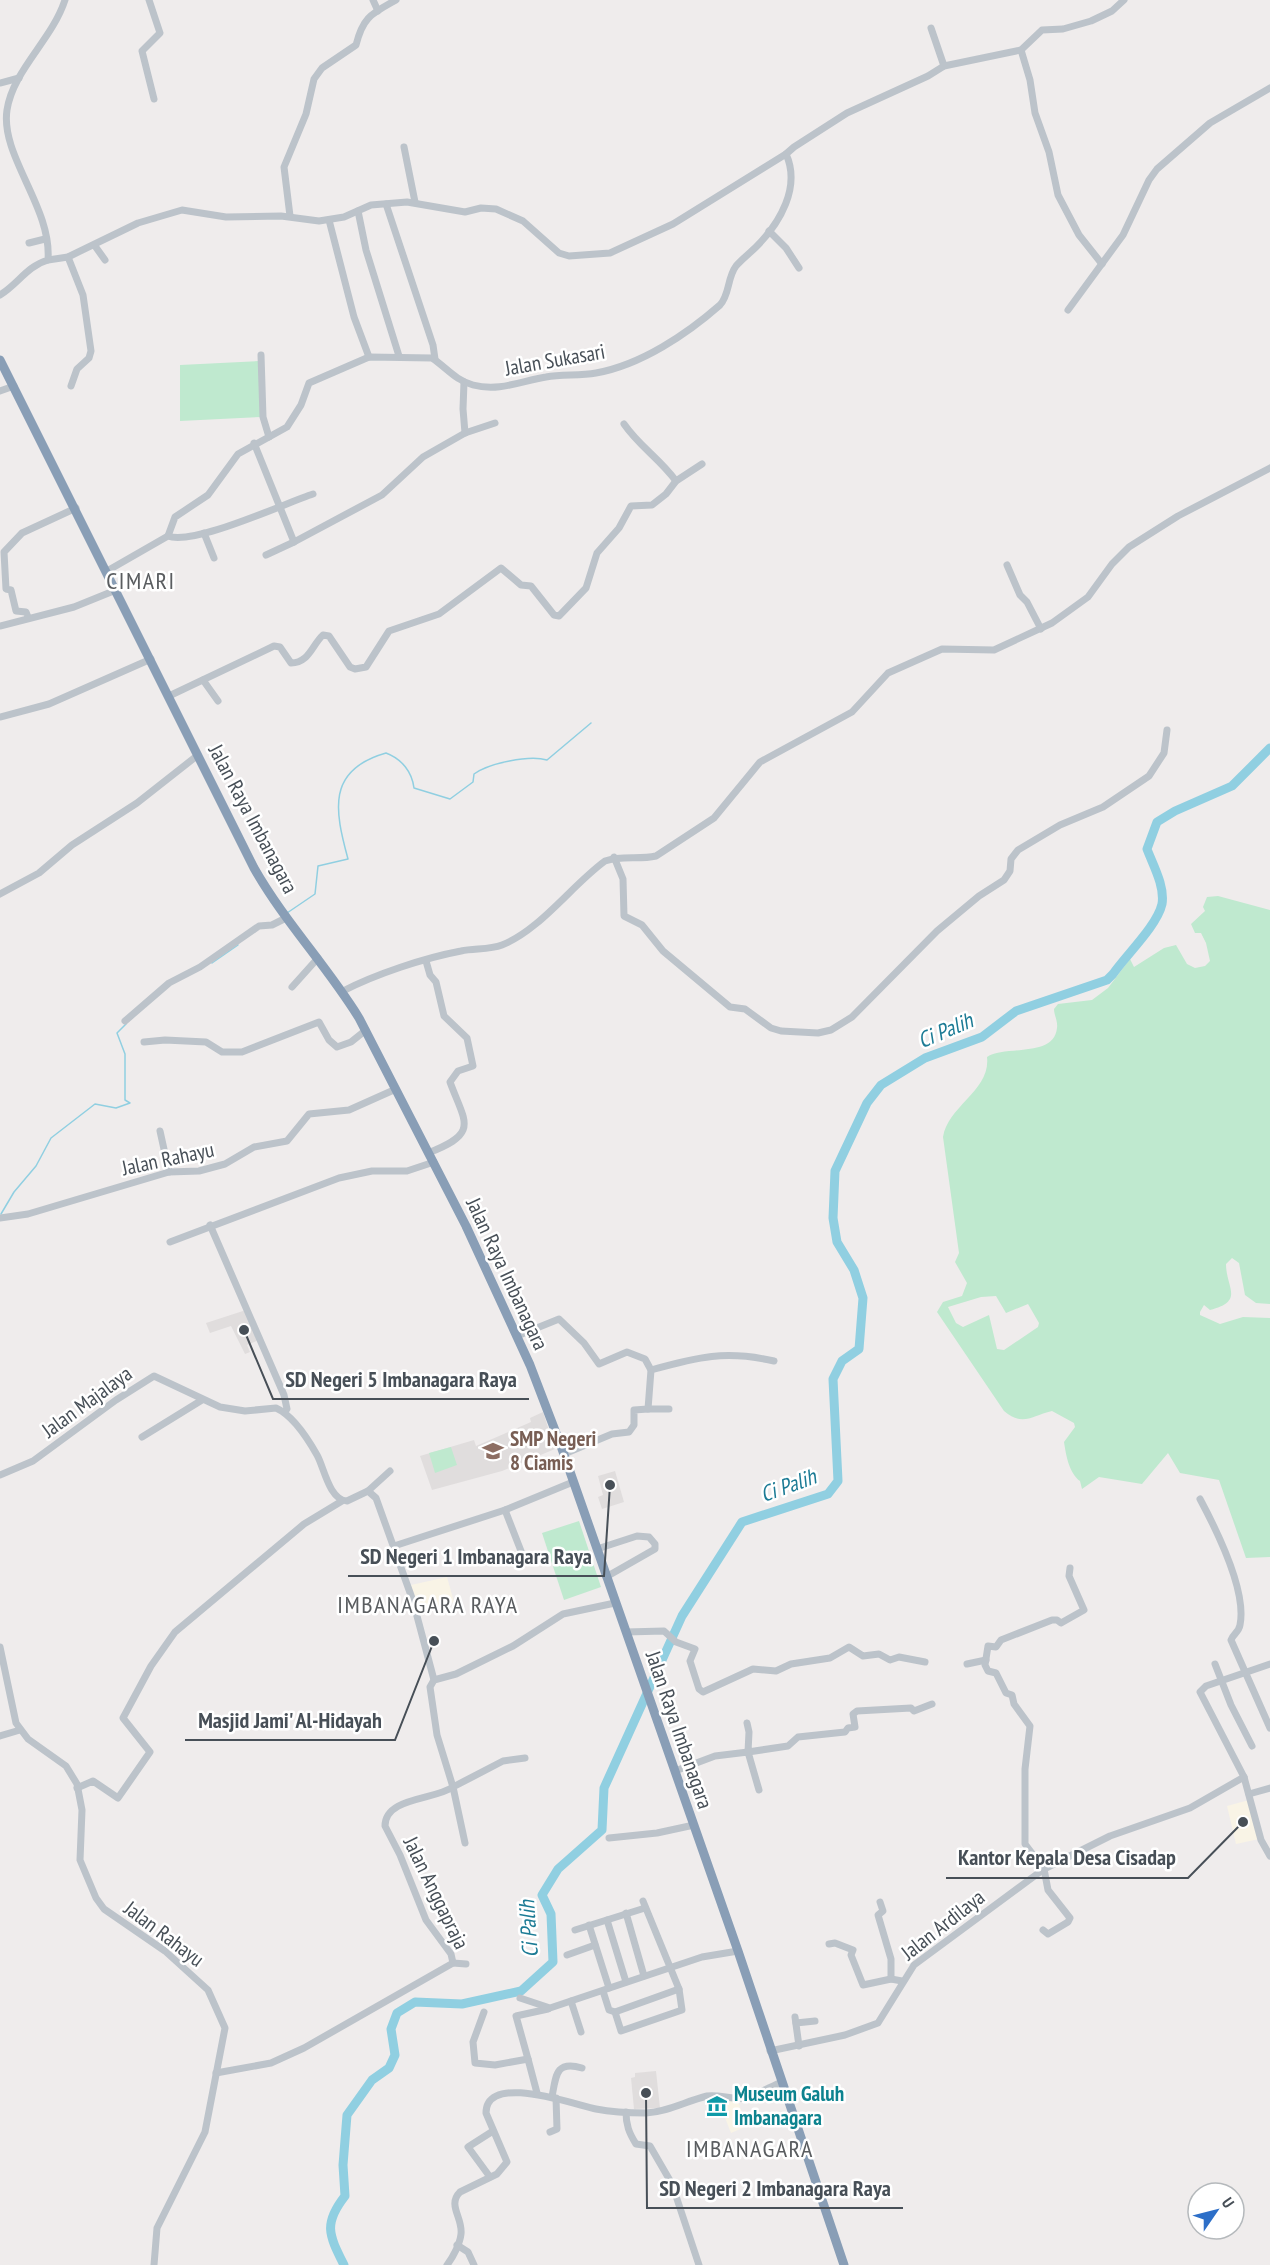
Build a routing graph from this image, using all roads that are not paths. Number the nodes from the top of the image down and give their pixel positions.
1 (65, 0) edge
2 (149, 0) edge
3 (373, 0) edge
4 (396, 0) edge
5 (1124, 0) edge
6 (378, 11) junction
7 (931, 28) dead end
8 (1021, 50) junction
9 (944, 66) junction
10 (19, 78) junction
11 (0, 83) edge
12 (1270, 88) edge
13 (154, 99) dead end
14 (404, 147) dead end
15 (786, 154) junction
16 (415, 202) junction
17 (386, 204) junction
18 (358, 211) junction
19 (290, 216) junction
20 (329, 220) junction
21 (769, 231) junction
22 (45, 239) junction
23 (29, 243) dead end
24 (94, 246) junction
25 (68, 256) junction
26 (48, 260) junction
27 (105, 260) dead end
28 (1102, 264) junction
29 (799, 268) dead end
30 (0, 295) edge
31 (1068, 310) dead end
32 (261, 356) dead end
33 (369, 357) junction
34 (399, 357) junction
35 (435, 359) junction
36 (0, 360) edge
37 (464, 382) junction
38 (14, 386) junction
39 (71, 387) dead end
40 (0, 391) edge
41 (495, 423) dead end
42 (624, 424) dead end
43 (465, 433) junction
44 (269, 437) junction
45 (254, 443) junction
46 (702, 464) dead end
47 (1270, 468) edge
48 (676, 481) junction
49 (313, 494) dead end
50 (280, 507) junction
51 (76, 508) junction
52 (204, 533) junction
53 (168, 536) junction
54 (294, 542) junction
55 (266, 555) dead end
56 (214, 558) dead end
57 (1008, 565) dead end
58 (107, 571) junction
59 (116, 590) junction
60 (28, 617) junction
61 (0, 626) edge
62 (1041, 629) junction
63 (151, 659) junction
64 (203, 680) junction
65 (169, 696) junction
66 (218, 701) dead end
67 (0, 717) edge
68 (1167, 730) dead end
69 (198, 755) junction
70 (614, 857) junction
71 (0, 894) edge
72 (285, 915) junction
73 (318, 958) junction
74 (426, 961) junction
75 (292, 987) dead end
76 (343, 991) junction
77 (125, 1021) dead end
78 (366, 1030) junction
79 (144, 1042) dead end
80 (396, 1089) junction
81 (160, 1131) dead end
82 (428, 1153) junction
83 (434, 1162) junction
84 (170, 1172) junction
85 (0, 1218) edge
86 (210, 1225) junction
87 (170, 1242) dead end
88 (517, 1336) junction
89 (774, 1361) dead end
90 (651, 1371) junction
91 (202, 1400) junction
92 (648, 1409) junction
93 (669, 1409) dead end
94 (284, 1412) junction
95 (142, 1437) dead end
96 (564, 1454) junction
97 (390, 1471) dead end
98 (0, 1475) edge
99 (573, 1482) junction
100 (368, 1491) junction
101 (1200, 1499) dead end
102 (342, 1501) junction
103 (505, 1510) junction
104 (394, 1546) junction
105 (597, 1549) junction
106 (521, 1551) dead end
107 (1070, 1568) dead end
108 (606, 1577) junction
109 (615, 1603) junction
110 (626, 1632) junction
111 (0, 1647) edge
112 (986, 1660) junction
113 (925, 1662) dead end
114 (967, 1664) dead end
115 (1215, 1664) dead end
116 (1270, 1664) edge
117 (1245, 1674) junction
118 (434, 1680) junction
119 (1223, 1681) junction
120 (932, 1704) dead end
121 (747, 1723) dead end
122 (1270, 1728) edge
123 (20, 1730) junction
124 (0, 1736) edge
125 (1252, 1746) dead end
126 (748, 1752) junction
127 (525, 1758) dead end
128 (675, 1771) junction
129 (1244, 1777) junction
130 (453, 1787) junction
131 (77, 1788) junction
132 (1270, 1788) edge
133 (759, 1790) dead end
134 (1249, 1794) junction
135 (694, 1825) junction
136 (609, 1838) dead end
137 (465, 1842) dead end
138 (1270, 1856) edge
139 (1044, 1869) junction
140 (880, 1902) dead end
141 (626, 1913) junction
142 (607, 1920) junction
143 (589, 1925) junction
144 (575, 1930) dead end
145 (1043, 1930) dead end
146 (830, 1944) dead end
147 (595, 1945) junction
148 (738, 1951) junction
149 (567, 1955) dead end
150 (453, 1963) junction
151 (466, 1964) dead end
152 (668, 1968) junction
153 (644, 1976) junction
154 (891, 1979) junction
155 (902, 1981) junction
156 (626, 1982) junction
157 (606, 1989) junction
158 (679, 1989) junction
159 (520, 1998) dead end
160 (531, 2001) junction
161 (570, 2001) junction
162 (550, 2008) junction
163 (484, 2012) dead end
164 (529, 2012) junction
165 (615, 2012) junction
166 (814, 2021) dead end
167 (581, 2032) dead end
168 (799, 2046) junction
169 (770, 2051) junction
170 (528, 2059) junction
171 (582, 2068) dead end
172 (216, 2073) junction
173 (782, 2082) junction
174 (537, 2093) junction
175 (554, 2098) junction
176 (627, 2112) junction
177 (493, 2131) junction
178 (550, 2132) dead end
179 (490, 2177) junction
180 (457, 2245) junction
181 (154, 2265) edge
182 (447, 2265) edge
183 (474, 2265) edge
184 (699, 2265) edge
185 (844, 2265) edge

1 - 10 street
2 - 13 street
3 - 6 street
4 - 6 street
5 - 8 street
6 - 19 street
7 - 9 street
8 - 9 street
8 - 28 street
9 - 15 street
10 - 11 street
10 - 22 street
12 - 28 street
14 - 16 street
15 - 16 street
15 - 21 street, Jalan Sukasari
16 - 17 street
17 - 18 street
17 - 35 street
18 - 20 street
18 - 34 street
19 - 20 street
19 - 24 street
20 - 33 street
21 - 29 street
21 - 37 street, Jalan Sukasari
22 - 23 street
22 - 26 street
24 - 25 street
24 - 27 street
25 - 26 street
25 - 39 street
26 - 30 street
28 - 31 street
32 - 44 street
33 - 34 street
33 - 44 street
34 - 35 street
35 - 37 street, Jalan Sukasari
36 - 38 highway, Jalan Raya Imbanagara
37 - 43 street
38 - 40 street
38 - 51 highway, Jalan Raya Imbanagara
41 - 43 street
42 - 48 street
43 - 54 street
44 - 45 street
45 - 50 street
45 - 53 street
46 - 48 street
47 - 62 street
48 - 64 street
49 - 50 street
50 - 52 street
50 - 54 street
51 - 58 highway, Jalan Raya Imbanagara
51 - 60 street
52 - 53 street
52 - 56 street
53 - 58 street
54 - 55 street
57 - 62 street
58 - 59 highway, Jalan Raya Imbanagara
59 - 60 street
59 - 63 highway, Jalan Raya Imbanagara
60 - 61 street
62 - 70 street
63 - 65 highway, Jalan Raya Imbanagara
63 - 67 street
64 - 65 street
64 - 66 street
65 - 69 highway, Jalan Raya Imbanagara
68 - 70 street
69 - 71 street
69 - 72 highway, Jalan Raya Imbanagara
70 - 74 street
72 - 73 highway, Jalan Raya Imbanagara
72 - 77 street
73 - 75 street
73 - 76 highway, Jalan Raya Imbanagara
74 - 76 street
74 - 82 street
76 - 78 highway, Jalan Raya Imbanagara
78 - 79 street
78 - 80 highway, Jalan Raya Imbanagara
80 - 82 highway, Jalan Raya Imbanagara
80 - 84 street, Jalan Rahayu
81 - 84 street
82 - 83 highway, Jalan Raya Imbanagara
83 - 86 street
83 - 88 highway, Jalan Raya Imbanagara
84 - 85 street, Jalan Rahayu
86 - 87 street
86 - 94 street
88 - 90 street
88 - 96 highway, Jalan Raya Imbanagara
89 - 90 street
90 - 92 street
91 - 94 street, Jalan Majalaya
91 - 95 street
91 - 98 street, Jalan Majalaya
92 - 93 street
92 - 96 street
94 - 102 street
96 - 99 highway, Jalan Raya Imbanagara
97 - 100 street
99 - 103 street
99 - 105 highway, Jalan Raya Imbanagara
100 - 102 street
100 - 104 street
101 - 117 street
102 - 131 street
103 - 104 street
103 - 106 street
104 - 118 street
105 - 108 highway, Jalan Raya Imbanagara
105 - 108 street
107 - 112 street
108 - 109 highway, Jalan Raya Imbanagara
109 - 110 highway, Jalan Raya Imbanagara
109 - 118 street
110 - 113 street
110 - 128 highway, Jalan Raya Imbanagara
111 - 123 street
112 - 114 street
112 - 139 street
115 - 119 street
116 - 117 street
117 - 119 street
117 - 122 street
118 - 130 street
119 - 125 street
119 - 129 street
120 - 126 street
121 - 126 street
123 - 124 street
123 - 131 street, Jalan Rahayu
126 - 128 street
126 - 133 street
127 - 130 street
128 - 135 highway, Jalan Raya Imbanagara
129 - 134 street
129 - 139 street, Jalan Ardilaya
130 - 137 street
130 - 150 street, Jalan Anggapraja
131 - 172 street, Jalan Rahayu
132 - 134 street
134 - 138 street
135 - 136 street
135 - 148 highway, Jalan Raya Imbanagara
139 - 145 street
139 - 155 street, Jalan Ardilaya
140 - 154 street
141 - 142 street
141 - 152 street
141 - 153 street
142 - 143 street
142 - 156 street
143 - 144 street
143 - 147 street
146 - 154 street
147 - 149 street
147 - 157 street
148 - 152 street
148 - 169 highway, Jalan Raya Imbanagara
150 - 151 street
150 - 172 street, Jalan Anggapraja
152 - 153 street
152 - 158 street
153 - 156 street
154 - 155 street
155 - 168 street, Jalan Ardilaya
156 - 157 street
157 - 161 street
157 - 165 street
158 - 165 street
158 - 165 street
159 - 160 street
160 - 162 street
160 - 164 street
161 - 162 street
161 - 167 street
162 - 164 street
163 - 170 street
164 - 170 street
166 - 168 street
168 - 169 street, Jalan Ardilaya
169 - 173 highway, Jalan Raya Imbanagara
170 - 174 street
171 - 175 street
172 - 181 street, Jalan Rahayu
173 - 176 street
173 - 185 highway, Jalan Raya Imbanagara
174 - 175 street
174 - 177 street
175 - 176 street
175 - 178 street
176 - 184 street
177 - 179 street
177 - 179 street
179 - 180 street
180 - 182 street
180 - 183 street

